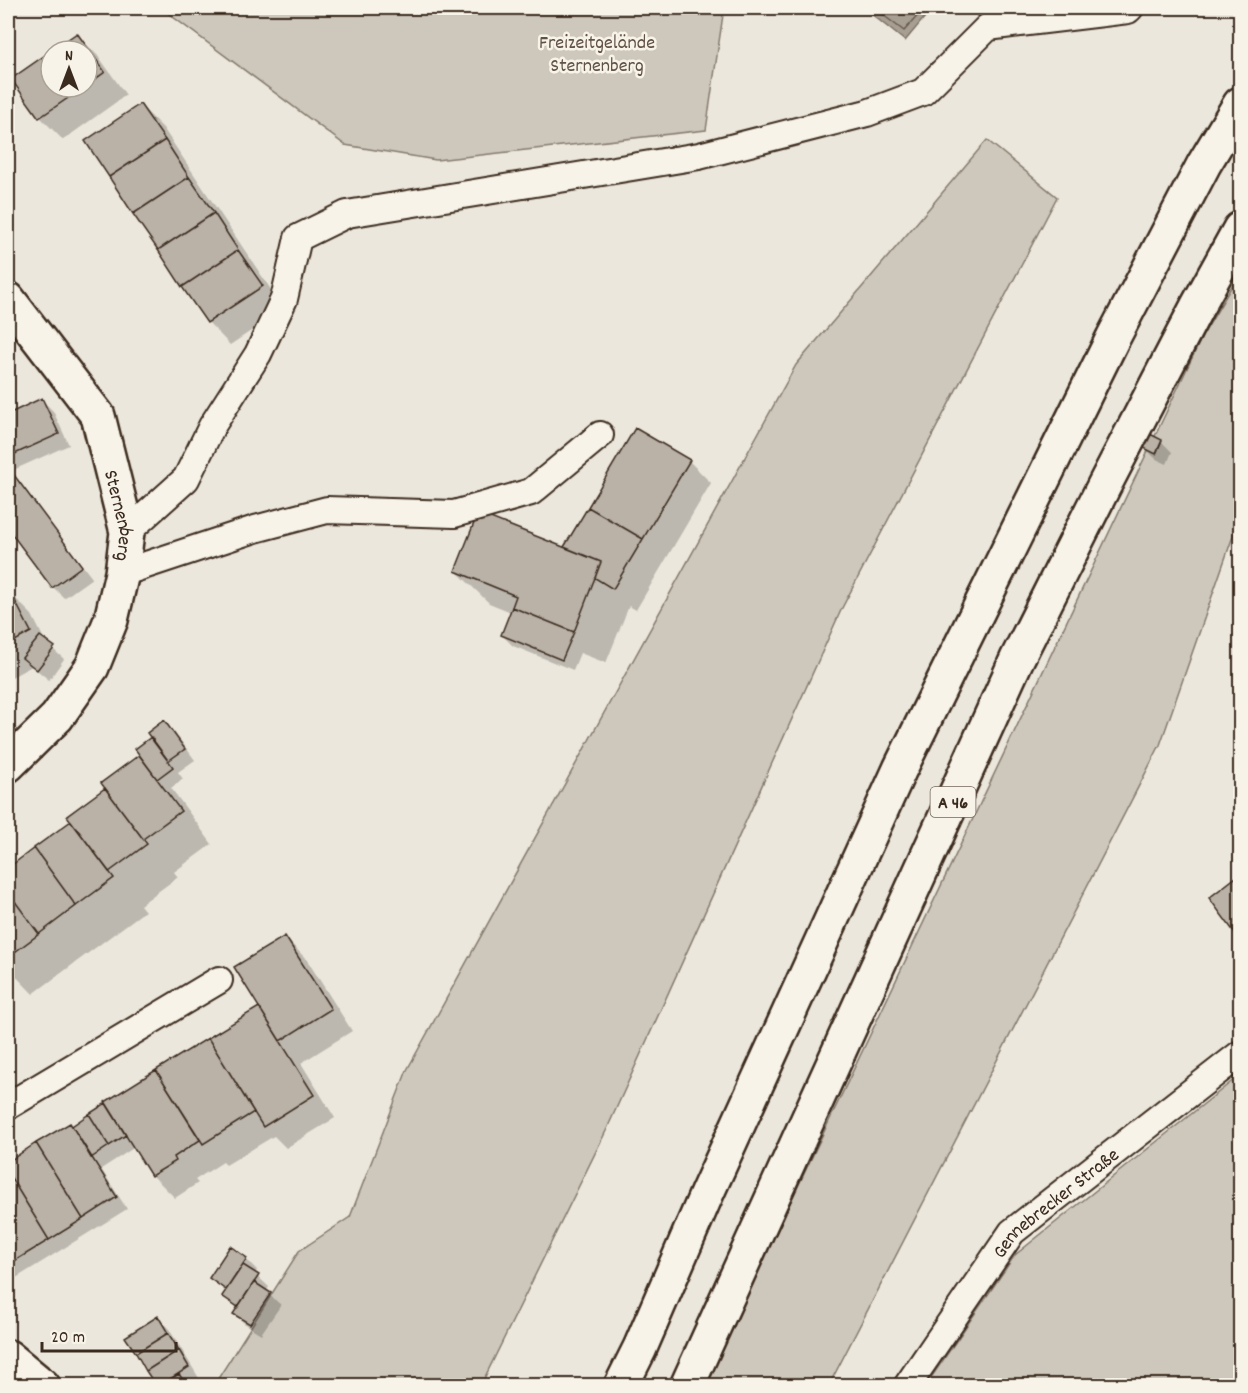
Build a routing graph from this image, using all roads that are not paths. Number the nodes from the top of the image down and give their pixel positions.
1 (1130, 8) edge
2 (1240, 104) edge
3 (1240, 230) edge
4 (8, 299) edge
5 (600, 435) dead end
6 (127, 532) junction
7 (122, 573) junction
8 (8, 765) edge
9 (219, 980) dead end
10 (1240, 1054) edge
11 (8, 1106) edge
12 (8, 1357) edge
13 (43, 1386) edge
14 (621, 1386) edge
15 (687, 1386) edge
16 (907, 1386) edge

1 - 6 lane
2 - 14 main road
3 - 15 main road, A 46
4 - 6 main road, Sternenberg
5 - 7 lane
6 - 7 main road, Sternenberg
7 - 8 main road, Sternenberg
9 - 11 lane
10 - 16 lane, Gennebrecker Straße
12 - 13 main road

